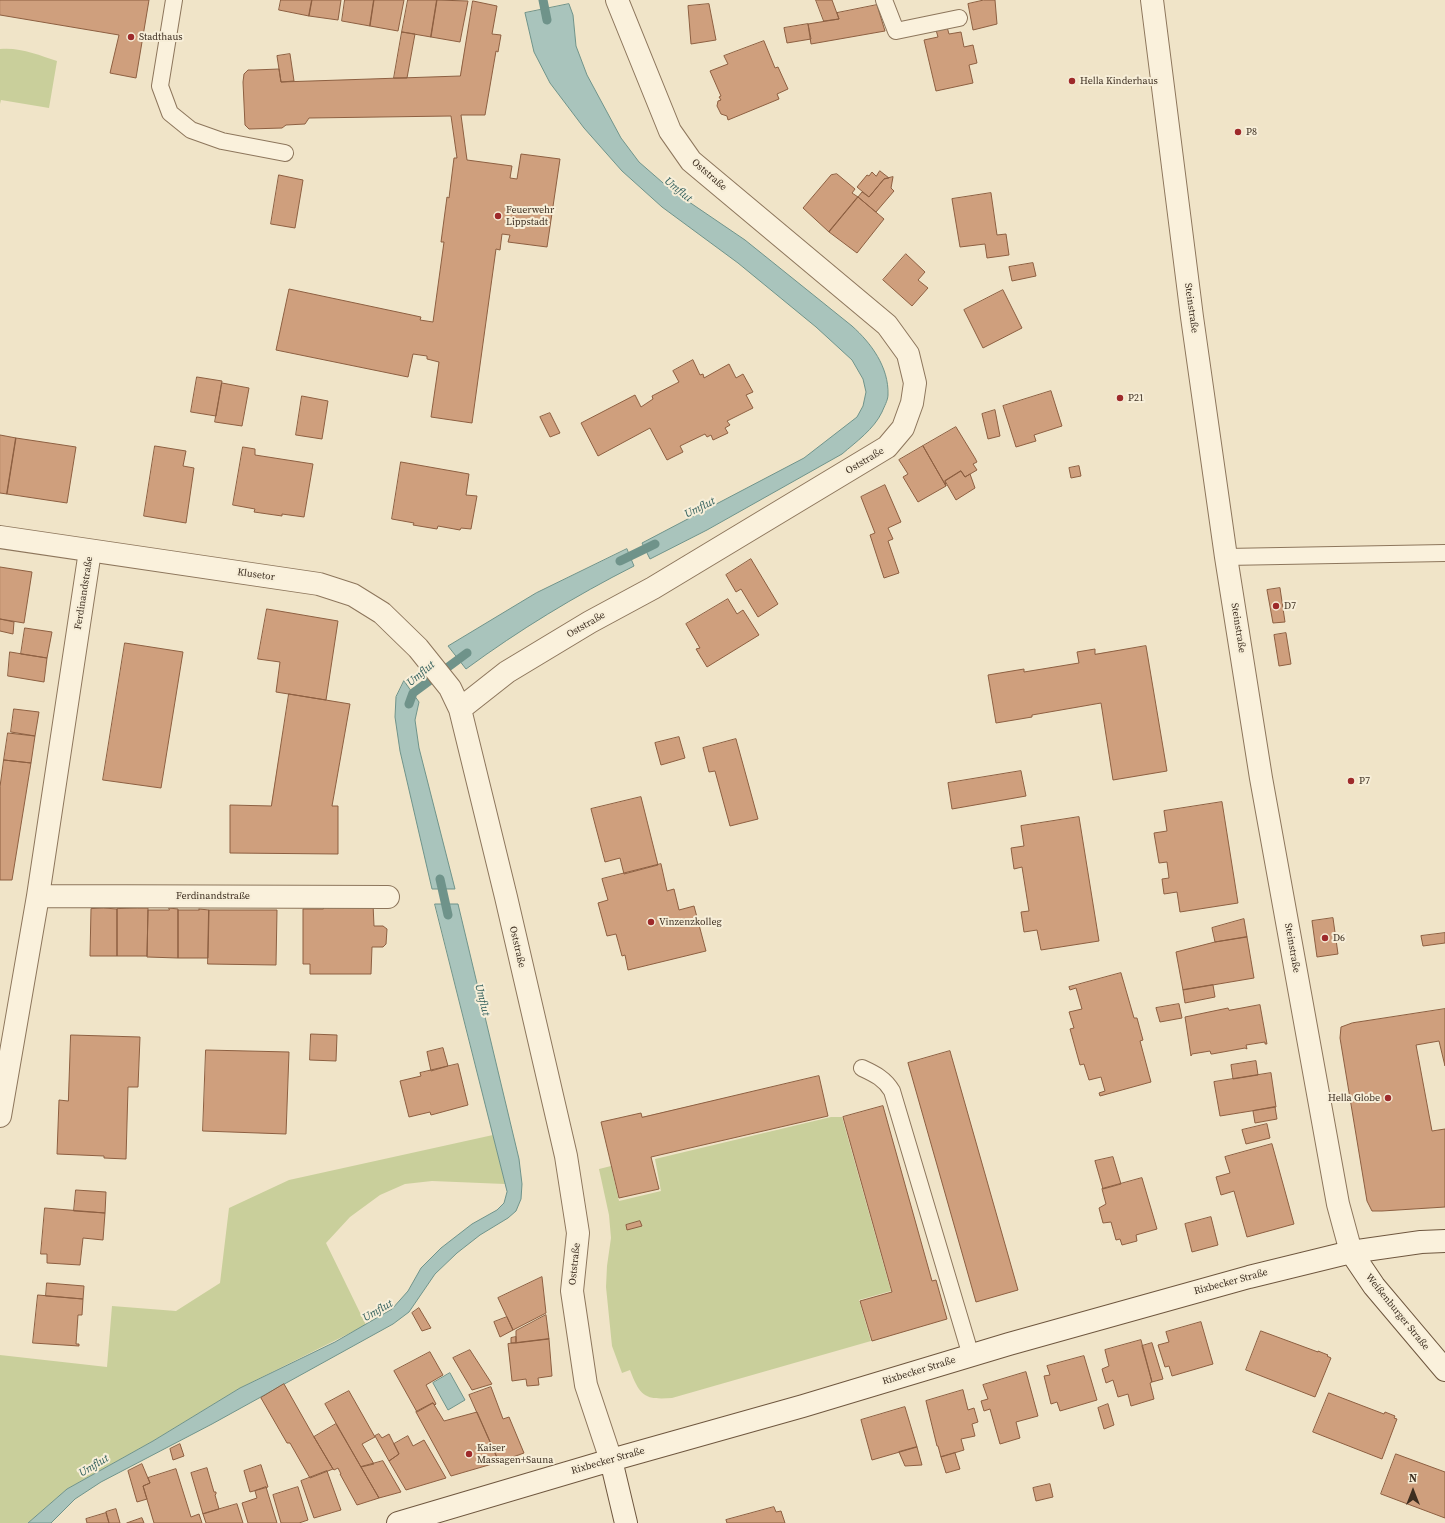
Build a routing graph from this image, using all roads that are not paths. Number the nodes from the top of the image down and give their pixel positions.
1 (174, 0) edge
2 (617, 0) edge
3 (884, 0) edge
4 (1152, 0) edge
5 (959, 18) dead end
6 (285, 153) dead end
7 (0, 537) edge
8 (90, 551) junction
9 (1445, 553) edge
10 (1226, 557) junction
11 (460, 709) junction
12 (38, 896) junction
13 (388, 897) dead end
14 (862, 1068) dead end
15 (0, 1116) edge
16 (1445, 1241) edge
17 (1351, 1252) junction
18 (971, 1356) junction
19 (1445, 1370) edge
20 (611, 1460) junction
21 (433, 1518) edge
22 (398, 1523) edge
23 (626, 1523) edge

1 - 6 lane
2 - 11 street, Oststraße
3 - 5 lane
4 - 10 street, Steinstraße
7 - 8 street, Klusetor
8 - 11 street, Klusetor
8 - 12 street, Ferdinandstraße
9 - 10 lane
10 - 17 street, Steinstraße
11 - 20 street, Oststraße
12 - 13 street, Ferdinandstraße
12 - 15 street, Ferdinandstraße
14 - 18 lane
16 - 17 street, Rixbecker Straße
17 - 18 street, Rixbecker Straße
17 - 19 street, Weißenburger Straße
18 - 20 street, Rixbecker Straße
20 - 21 street, Rixbecker Straße
20 - 23 street, Oststraße
21 - 22 street, Rixbecker Straße

